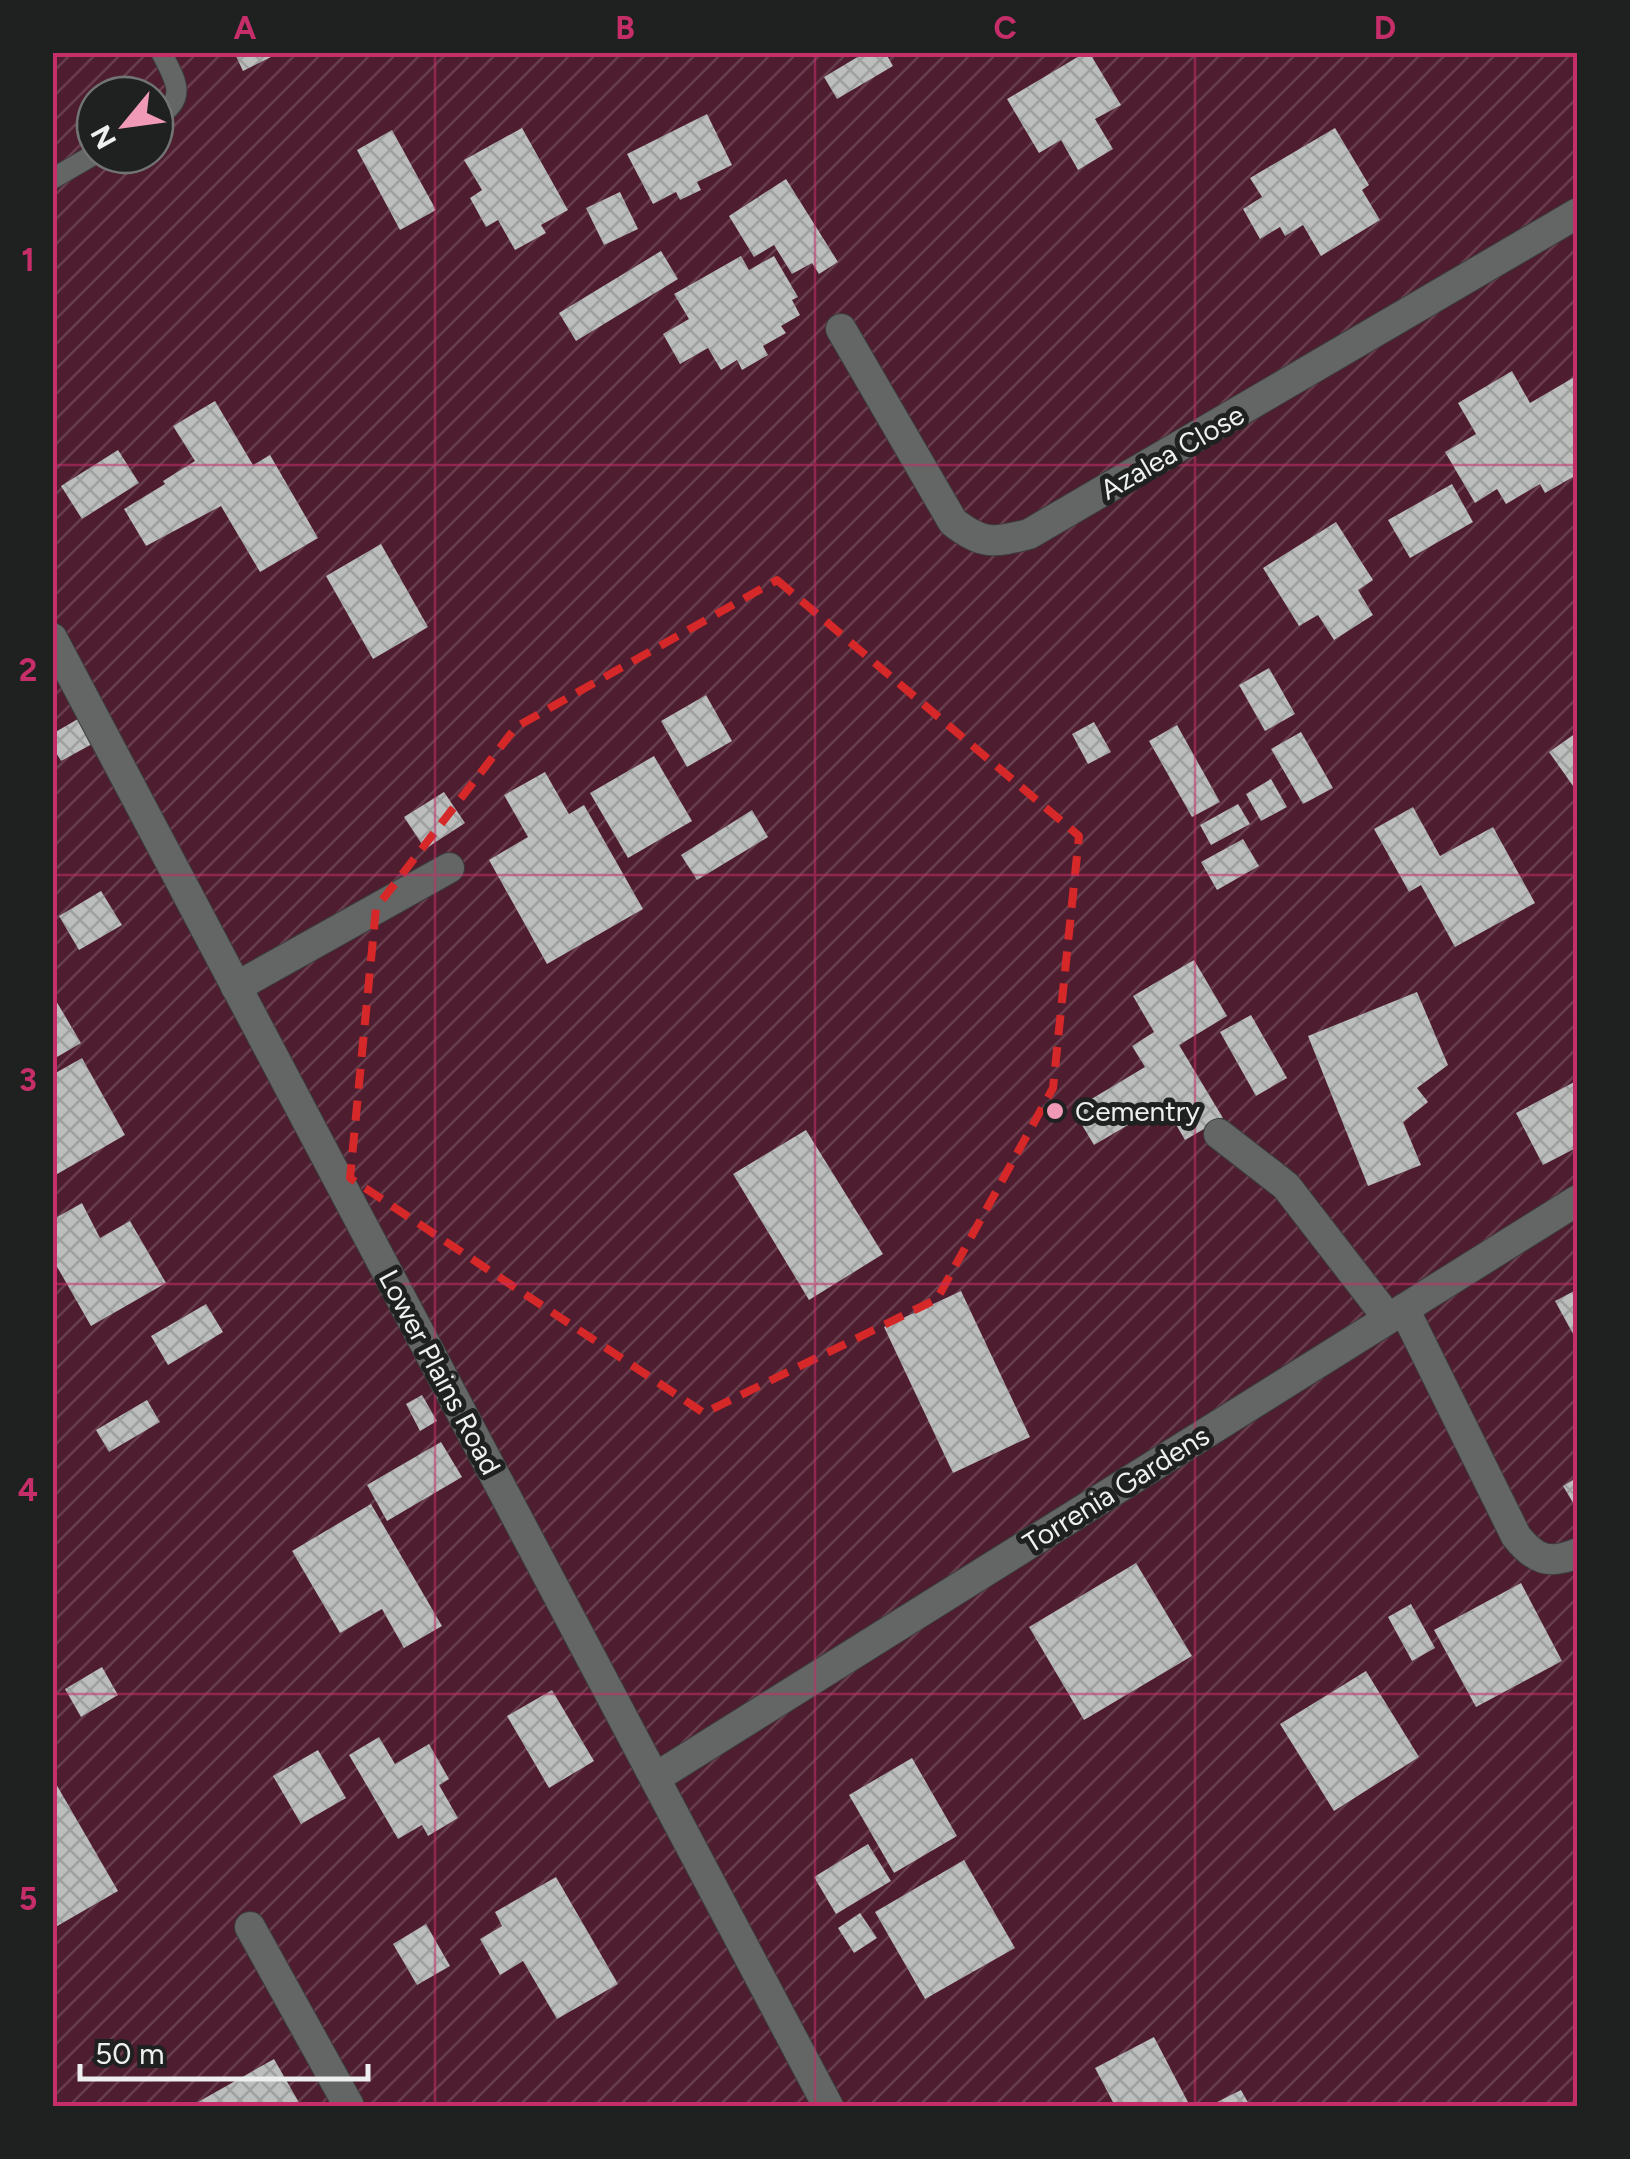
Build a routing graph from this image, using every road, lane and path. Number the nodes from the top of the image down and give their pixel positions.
1 (161, 52) edge
2 (173, 75) edge
3 (75, 166) edge
4 (52, 179) edge
5 (1578, 214) edge
6 (841, 329) dead end
7 (52, 638) edge
8 (449, 868) dead end
9 (236, 987) junction
10 (1219, 1134) dead end
11 (1578, 1200) edge
12 (1396, 1314) junction
13 (1578, 1553) edge
14 (655, 1778) junction
15 (250, 1927) dead end
16 (349, 2106) edge
17 (828, 2106) edge

1 - 2 lane
3 - 4 lane
5 - 6 street, Azalea Close
7 - 9 street, Lower Plains Road
8 - 9 street
9 - 14 street, Lower Plains Road
10 - 12 street
11 - 12 street, Torrenia Gardens
12 - 13 street
12 - 14 street, Torrenia Gardens
14 - 17 street, Lower Plains Road
15 - 16 street

